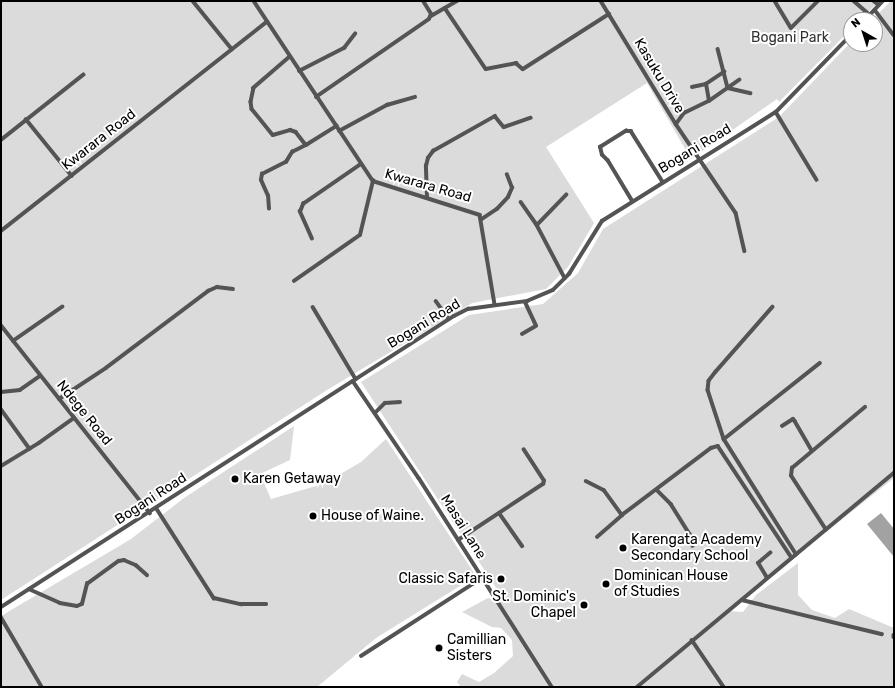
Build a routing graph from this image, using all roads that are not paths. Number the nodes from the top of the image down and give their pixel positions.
1 (193, 1) edge
2 (254, 1) edge
3 (423, 1) edge
4 (458, 1) edge
5 (601, 1) edge
6 (775, 1) edge
7 (818, 1) edge
8 (854, 1) edge
9 (874, 1) edge
10 (883, 1) edge
11 (879, 5) junction
12 (445, 8) junction
13 (875, 10) joint
14 (867, 12) edge
15 (609, 14) junction
16 (431, 16) junction
17 (267, 22) junction
18 (355, 34) dead end
19 (894, 35) edge
20 (843, 43) edge
21 (232, 49) junction
22 (718, 49) dead end
23 (290, 57) junction
24 (299, 72) junction
25 (724, 72) junction
26 (83, 75) dead end
27 (739, 80) dead end
28 (706, 84) junction
29 (692, 87) dead end
30 (728, 88) junction
31 (750, 93) dead end
32 (316, 97) junction
33 (415, 97) dead end
34 (709, 101) junction
35 (776, 112) junction
36 (530, 118) dead end
37 (26, 119) junction
38 (676, 124) junction
39 (336, 126) junction
40 (339, 132) junction
41 (1, 140) edge
42 (306, 145) junction
43 (700, 161) junction
44 (361, 164) junction
45 (507, 175) dead end
46 (72, 176) junction
47 (817, 180) dead end
48 (373, 181) junction
49 (663, 182) junction
50 (566, 195) dead end
51 (427, 198) junction
52 (632, 201) junction
53 (521, 202) dead end
54 (269, 209) dead end
55 (482, 219) junction
56 (537, 225) junction
57 (1, 231) edge
58 (312, 239) dead end
59 (745, 251) dead end
60 (565, 278) junction
61 (294, 281) dead end
62 (233, 289) dead end
63 (436, 301) dead end
64 (525, 302) junction
65 (495, 305) junction
66 (62, 307) dead end
67 (313, 307) dead end
68 (773, 307) dead end
69 (449, 320) junction
70 (1, 325) edge
71 (522, 334) dead end
72 (13, 341) junction
73 (820, 363) dead end
74 (40, 376) junction
75 (355, 380) junction
76 (1, 392) edge
77 (59, 399) junction
78 (400, 402) dead end
79 (865, 407) dead end
80 (1, 409) edge
81 (375, 413) junction
82 (74, 418) junction
83 (782, 426) dead end
84 (724, 439) junction
85 (30, 449) junction
86 (524, 450) dead end
87 (812, 451) junction
88 (1, 466) edge
89 (894, 473) edge
90 (586, 481) dead end
91 (657, 490) junction
92 (157, 509) junction
93 (150, 513) junction
94 (500, 514) junction
95 (622, 515) junction
96 (826, 530) junction
97 (597, 537) dead end
98 (458, 540) junction
99 (522, 546) dead end
100 (693, 546) dead end
101 (770, 553) dead end
102 (796, 554) junction
103 (792, 558) junction
104 (147, 575) dead end
105 (482, 578) junction
106 (767, 578) junction
107 (29, 589) junction
108 (742, 600) junction
109 (266, 604) dead end
110 (1, 607) edge
111 (1, 617) edge
112 (882, 634) dead end
113 (692, 640) junction
114 (361, 656) dead end
115 (42, 687) edge
116 (552, 687) edge
117 (637, 687) edge
118 (724, 687) edge

1 - 21 street
2 - 17 street, Kwarara Road
3 - 16 street
4 - 12 street
5 - 15 street, Kasuku Drive
6 - 7 street
8 - 14 street
9 - 11 street
10 - 11 street
11 - 13 street
12 - 15 street
12 - 16 street
13 - 19 street
15 - 38 street, Kasuku Drive
16 - 32 street
17 - 21 street, Kwarara Road
17 - 23 street, Kwarara Road
18 - 24 street
20 - 35 street, Bogani Road
21 - 46 street, Kwarara Road
22 - 25 street
23 - 24 street, Kwarara Road
23 - 42 street
24 - 32 street, Kwarara Road
25 - 28 street
25 - 30 street
26 - 37 street
27 - 30 street
28 - 29 street
28 - 34 street
30 - 31 street
30 - 34 street
32 - 39 street, Kwarara Road
33 - 40 street
34 - 38 street
35 - 43 street, Bogani Road
35 - 47 street
36 - 51 street
37 - 41 street
37 - 46 street
38 - 43 street, Kasuku Drive
39 - 40 street, Kwarara Road
39 - 42 street
40 - 44 street, Kwarara Road
42 - 54 street
43 - 49 street, Bogani Road
43 - 59 street, Kasuku Drive
44 - 48 street, Kwarara Road
44 - 58 street
45 - 55 street
46 - 57 street, Kwarara Road
48 - 51 street, Kwarara Road
48 - 61 street
49 - 52 street, Bogani Road
49 - 52 street
50 - 56 street
51 - 55 street, Kwarara Road
52 - 60 street, Bogani Road
53 - 56 street
55 - 65 street, Kwarara Road
56 - 60 street
60 - 64 street, Bogani Road
62 - 77 street
63 - 69 street
64 - 65 street, Bogani Road
64 - 71 street
65 - 69 street, Bogani Road
66 - 72 street
67 - 75 street, Masai Lane
68 - 84 street
69 - 75 street, Bogani Road
70 - 72 street, Ndege Road
72 - 74 street, Ndege Road
73 - 84 street
74 - 76 street
74 - 77 street, Ndege Road
75 - 81 street, Masai Lane
75 - 92 street, Bogani Road
77 - 82 street, Ndege Road
78 - 81 street
79 - 87 street
80 - 85 street
81 - 98 street, Masai Lane
82 - 85 street
82 - 93 street, Ndege Road
83 - 87 street
84 - 102 street
85 - 88 street
86 - 94 street
87 - 96 street
89 - 96 street
90 - 95 street
91 - 95 street
91 - 100 street
91 - 103 street
92 - 93 street, Bogani Road
92 - 109 street
93 - 107 street, Bogani Road
94 - 98 street
94 - 99 street
95 - 97 street
96 - 102 street
98 - 105 street, Masai Lane
101 - 106 street
102 - 103 street
103 - 106 street
104 - 107 street
105 - 114 street
105 - 116 street, Masai Lane
106 - 108 street
107 - 110 street, Bogani Road
108 - 112 street
108 - 113 street
111 - 115 street
113 - 117 street
113 - 118 street

